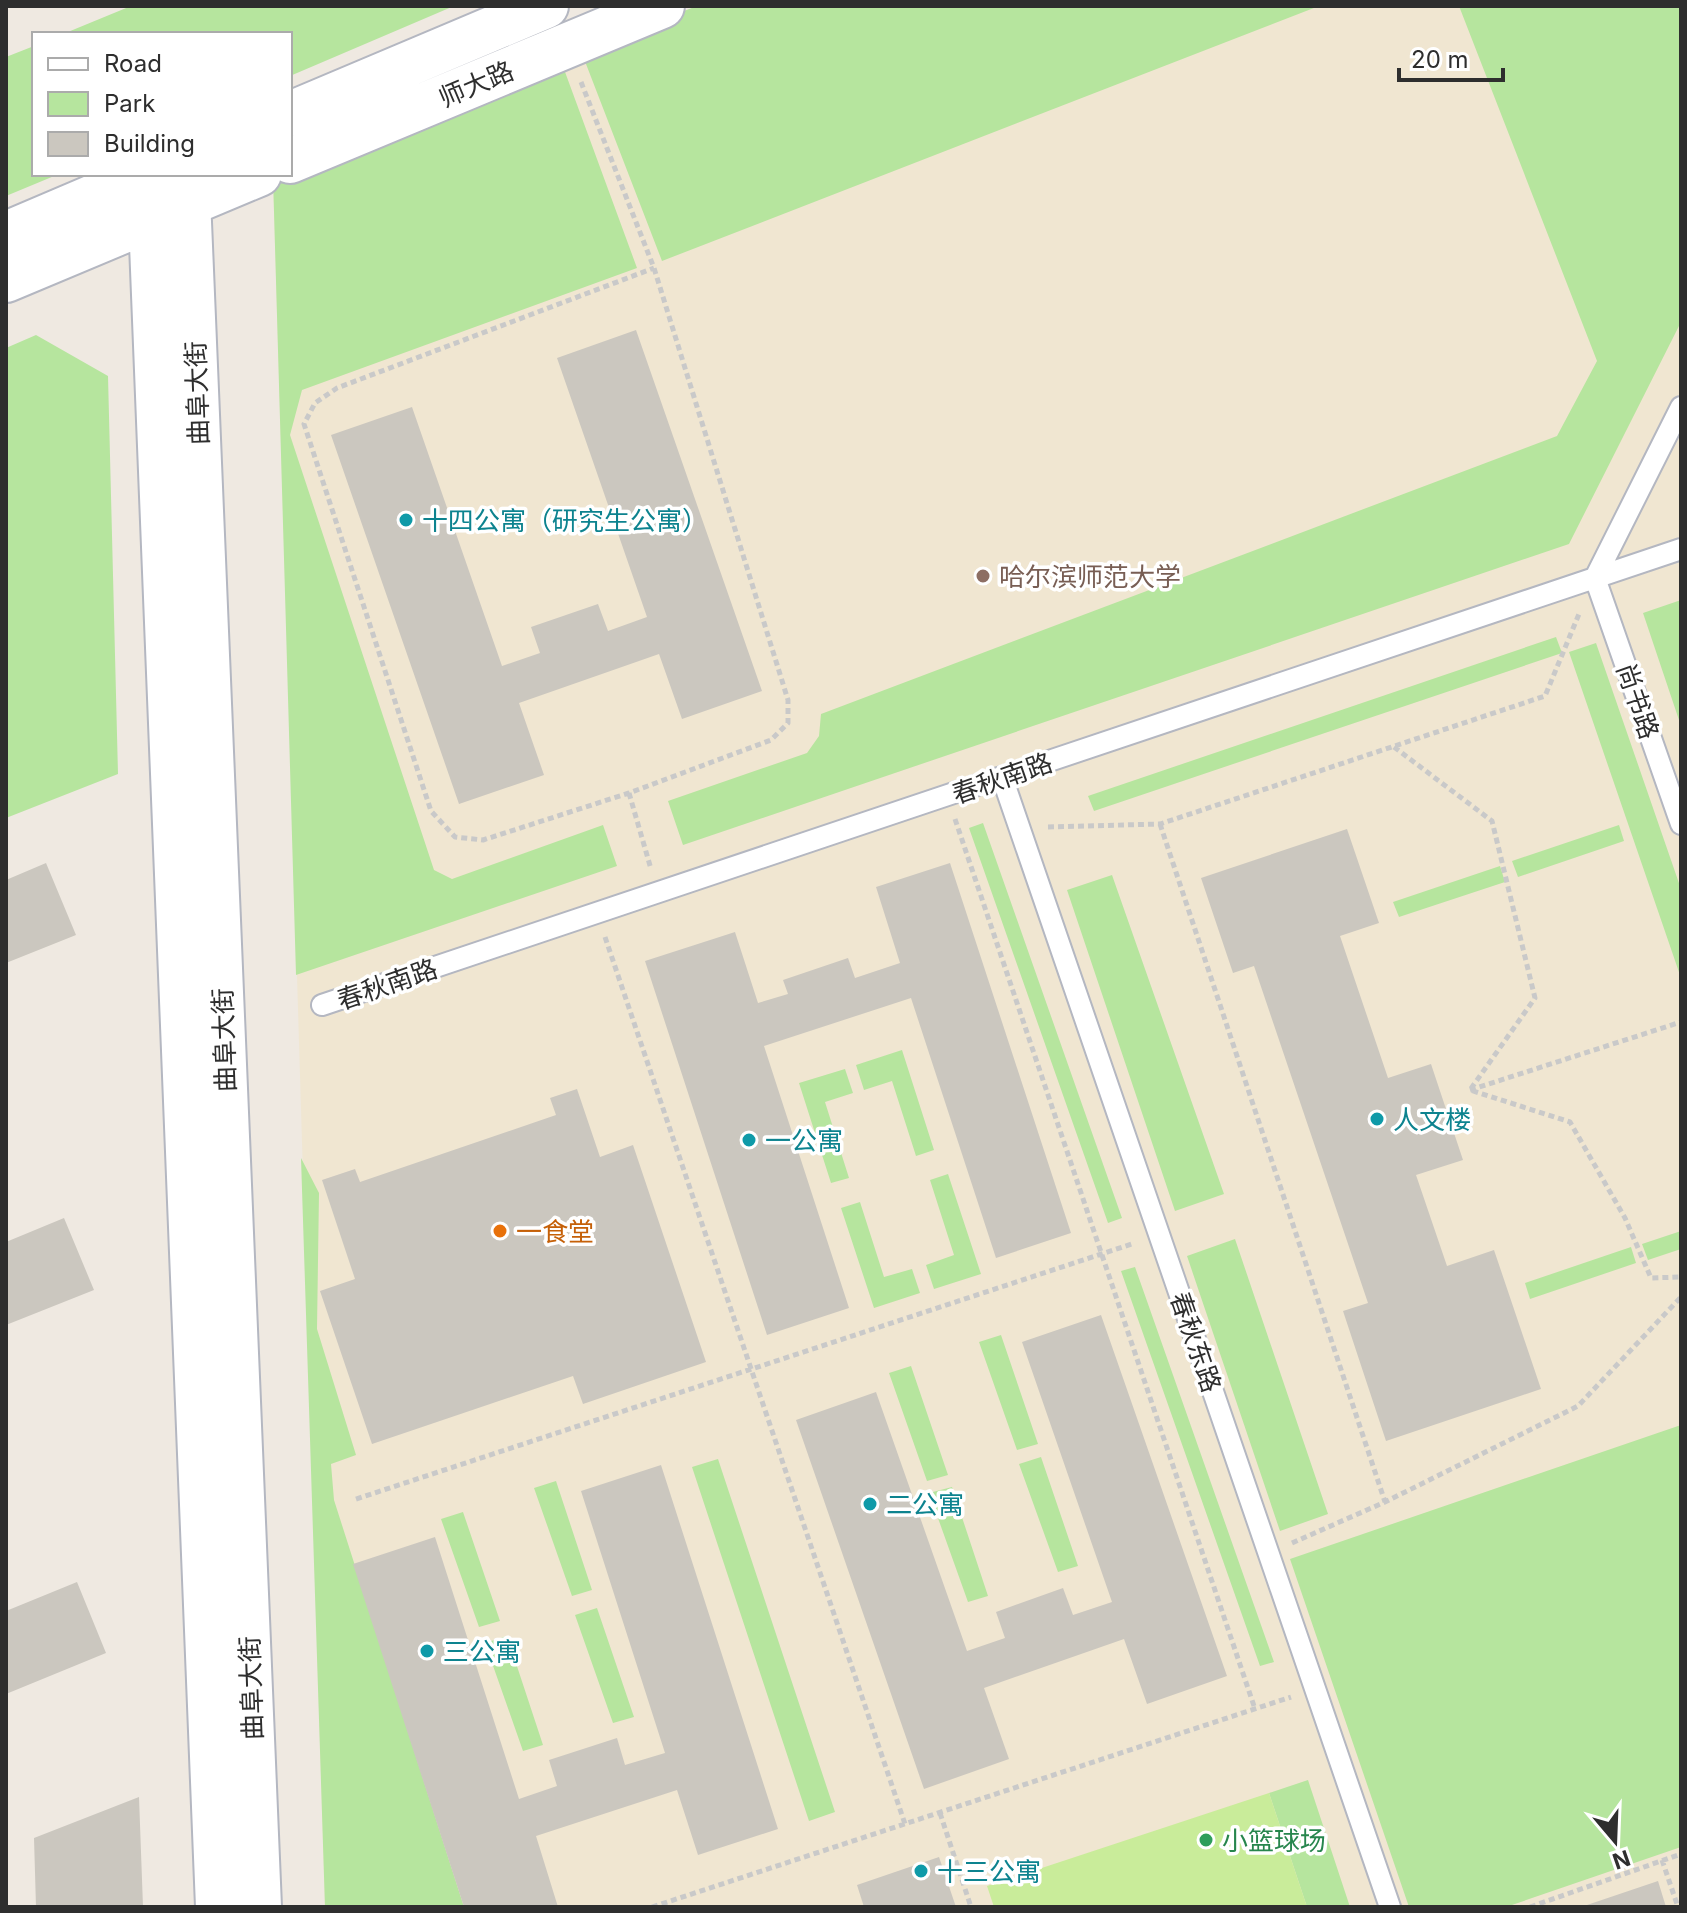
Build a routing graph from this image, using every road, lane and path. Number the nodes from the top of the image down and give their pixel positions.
1 (546, 6) edge
2 (662, 6) edge
3 (581, 80) dead end
4 (292, 113) edge
5 (292, 160) edge
6 (141, 176) edge
7 (148, 176) edge
8 (252, 176) edge
9 (176, 199) edge
10 (6, 234) edge
11 (654, 268) junction
12 (6, 280) edge
13 (1681, 407) edge
14 (1681, 549) edge
15 (1595, 578) junction
16 (1394, 747) junction
17 (1002, 777) junction
18 (629, 793) junction
19 (947, 796) junction
20 (1160, 824) junction
21 (1681, 824) edge
22 (1019, 828) junction
23 (657, 893) junction
24 (597, 913) junction
25 (322, 1005) dead end
26 (1681, 1022) edge
27 (1470, 1090) junction
28 (1159, 1235) junction
29 (1101, 1254) junction
30 (1681, 1277) edge
31 (1681, 1297) edge
32 (751, 1369) junction
33 (356, 1499) dead end
34 (1385, 1502) junction
35 (1268, 1554) junction
36 (1315, 1689) junction
37 (1255, 1709) junction
38 (939, 1813) junction
39 (905, 1824) junction
40 (1681, 1854) edge
41 (1662, 1860) junction
42 (1534, 1906) edge
43 (218, 1907) edge
44 (259, 1907) edge
45 (652, 1907) edge
46 (971, 1907) edge
47 (1390, 1907) edge
48 (1678, 1907) edge

1 - 4 street, 师大路
2 - 5 street, 师大路
3 - 11 path
6 - 10 street
7 - 9 street, 曲阜大街
8 - 9 street
9 - 12 street
9 - 43 street, 曲阜大街
9 - 44 street, 曲阜大街
11 - 18 path
11 - 18 path
13 - 15 lane
14 - 15 lane, 春秋南路
15 - 16 path
15 - 17 lane, 春秋南路
15 - 21 lane, 尚书路
16 - 20 path
16 - 27 path
17 - 19 lane, 春秋南路
17 - 22 lane, 春秋东路
18 - 23 path
19 - 23 lane, 春秋南路
19 - 29 path
20 - 22 path
20 - 34 path
22 - 28 lane, 春秋东路
23 - 24 lane, 春秋南路
24 - 25 lane, 春秋南路
24 - 32 path
26 - 27 path
27 - 30 path
28 - 29 path
28 - 35 lane, 春秋东路
29 - 32 path
29 - 37 path
31 - 34 path
32 - 33 path
32 - 39 path
34 - 35 path
35 - 36 lane, 春秋东路
36 - 37 path
36 - 47 lane, 春秋东路
37 - 38 path
38 - 39 path
38 - 46 path
39 - 45 path
40 - 41 path
41 - 42 path
41 - 48 path

